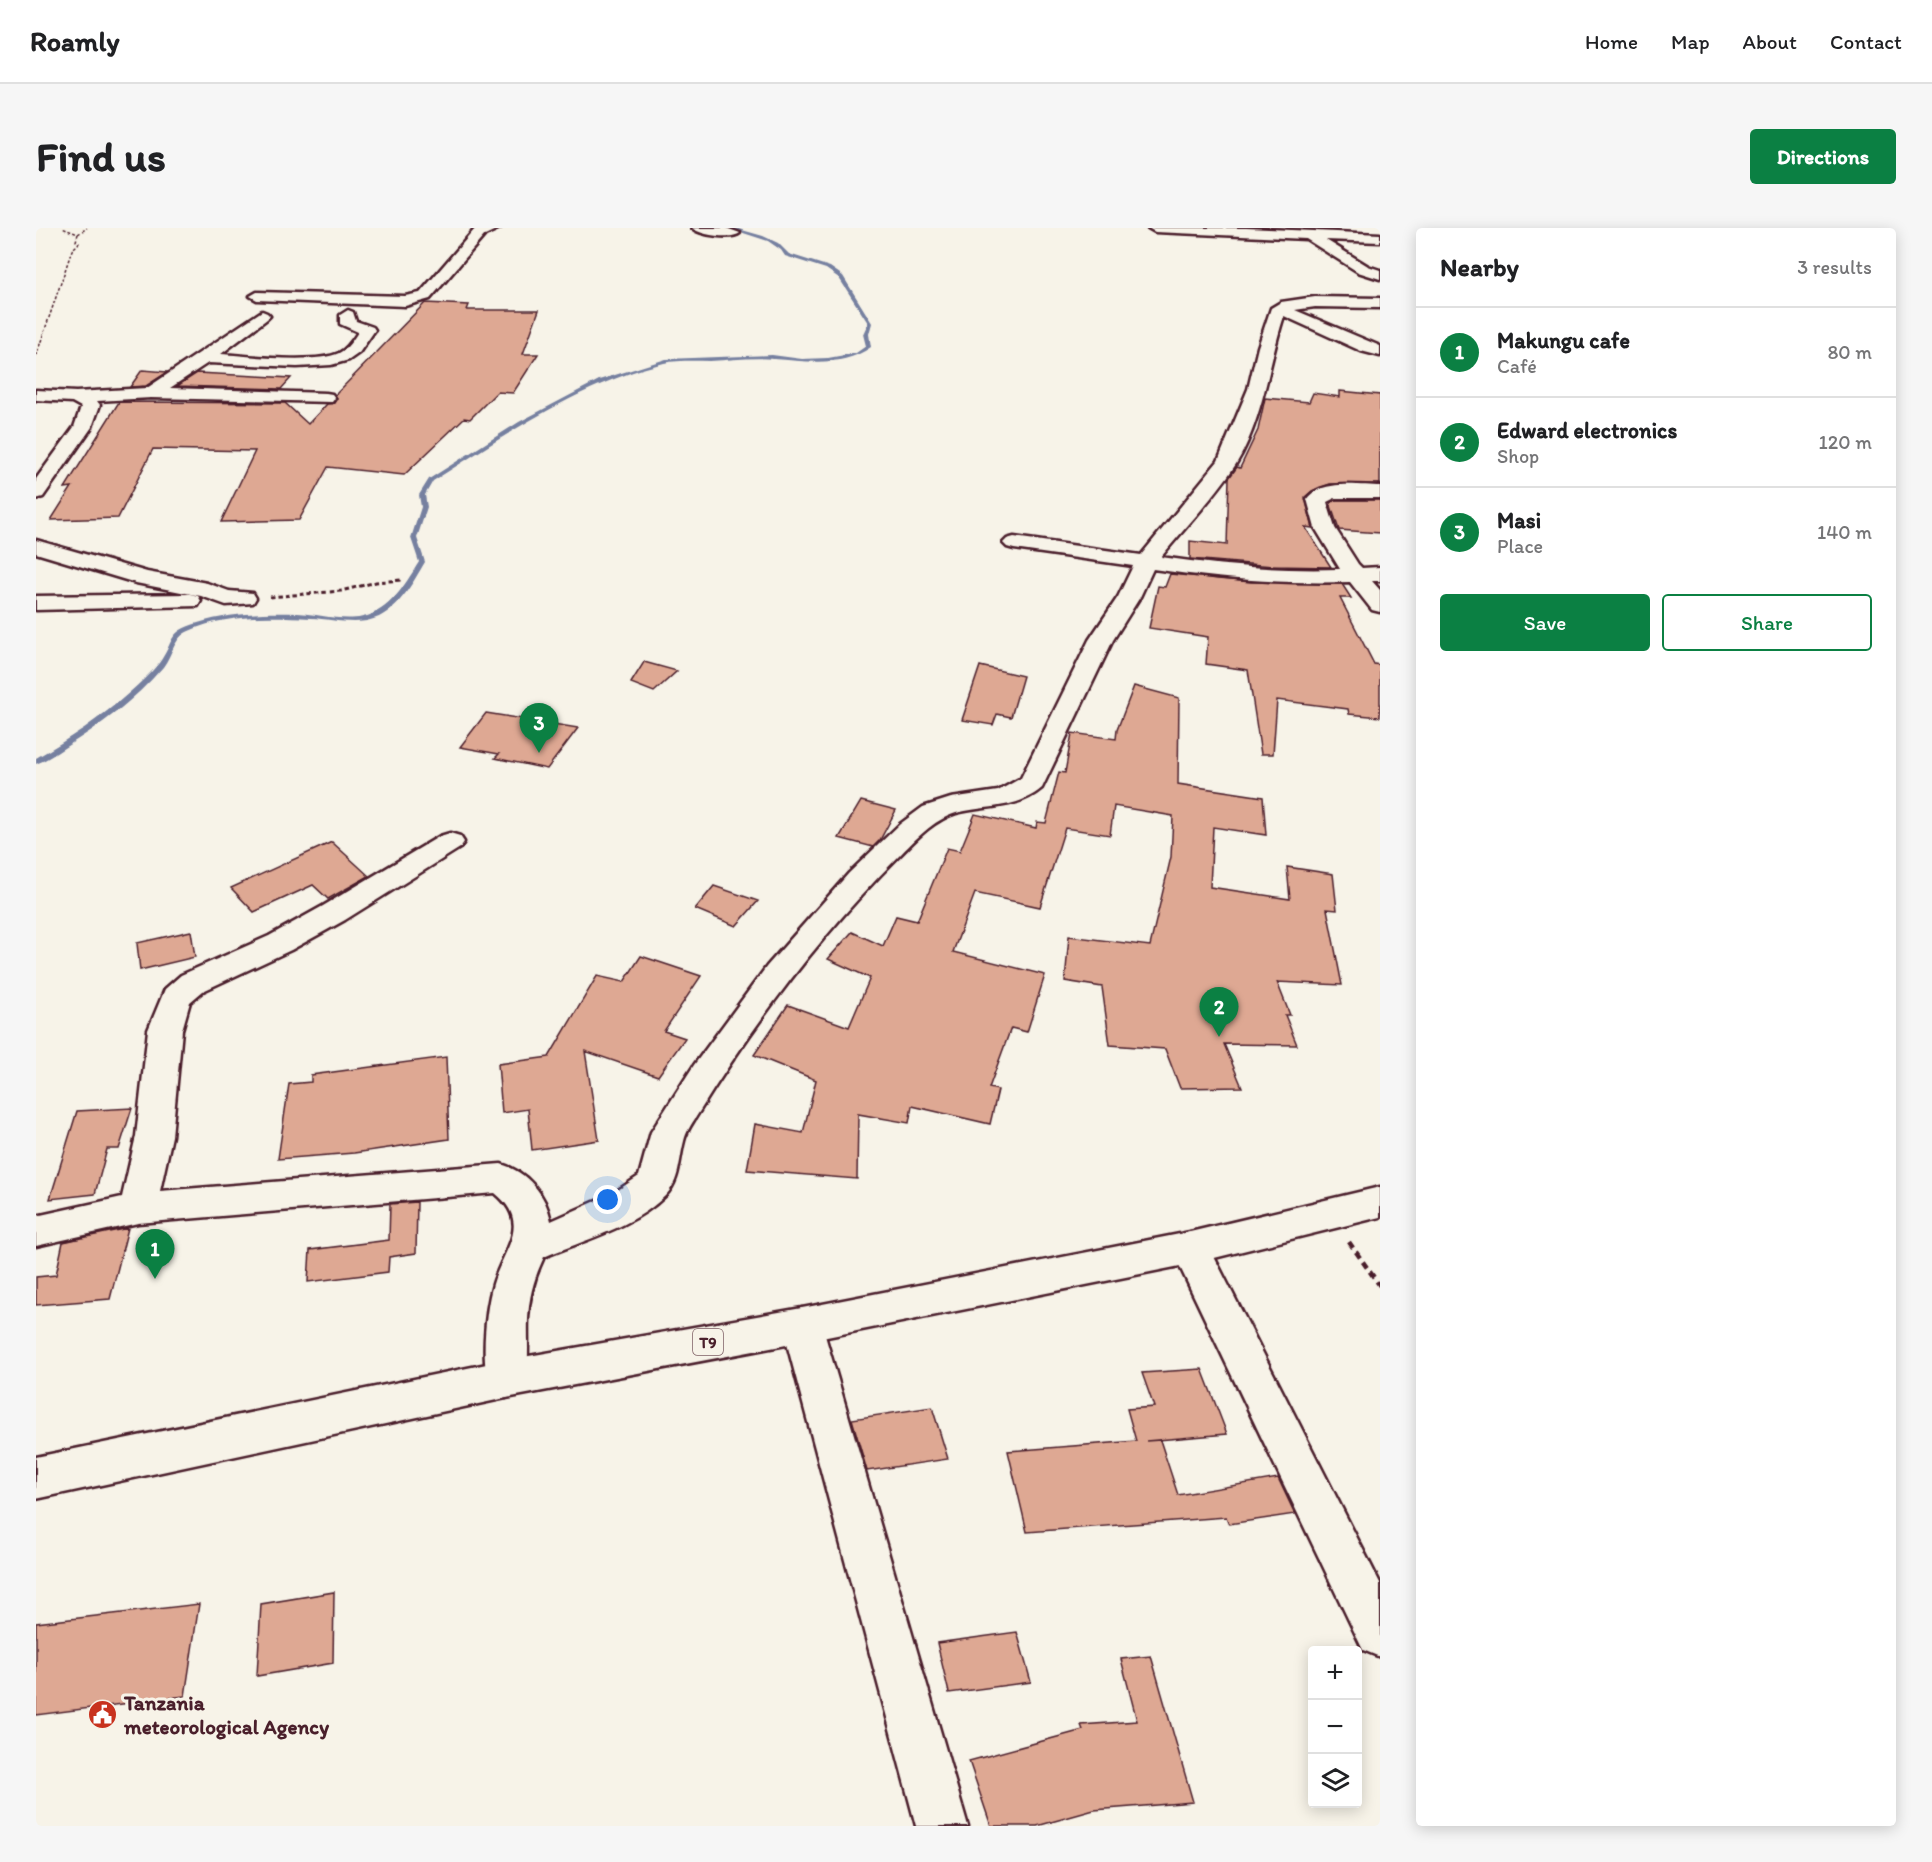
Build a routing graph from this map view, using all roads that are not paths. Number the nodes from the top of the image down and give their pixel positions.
1 (493, 228) edge
2 (699, 228) edge
3 (1155, 228) edge
4 (733, 233) dead end
5 (1307, 235) junction
6 (1380, 238) edge
7 (1380, 275) edge
8 (257, 296) dead end
9 (1380, 303) edge
10 (1279, 308) junction
11 (262, 315) dead end
12 (348, 315) dead end
13 (1380, 351) edge
14 (204, 358) junction
15 (151, 393) junction
16 (36, 395) edge
17 (76, 398) junction
18 (326, 398) dead end
19 (1380, 492) edge
20 (36, 493) edge
21 (1014, 543) dead end
22 (36, 546) edge
23 (1146, 562) junction
24 (1380, 574) edge
25 (1358, 575) junction
26 (36, 603) edge
27 (1380, 605) edge
28 (450, 842) dead end
29 (1380, 1202) edge
30 (138, 1208) junction
31 (36, 1231) edge
32 (530, 1246) junction
33 (1190, 1248) junction
34 (802, 1325) junction
35 (506, 1379) junction
36 (36, 1478) edge
37 (1380, 1633) edge
38 (942, 1826) edge

1 - 8 main road
2 - 4 main road
3 - 5 main road
5 - 6 main road
5 - 7 main road
9 - 10 main road
10 - 13 main road
10 - 23 main road
11 - 14 main road
12 - 14 main road
14 - 15 main road
15 - 17 main road
15 - 18 main road
16 - 17 main road
17 - 20 main road
19 - 25 main road
21 - 23 main road
22 - 26 main road
23 - 25 main road
23 - 32 main road
24 - 25 main road
25 - 27 main road
28 - 30 main road
29 - 33 main road, T9
30 - 31 main road
30 - 32 main road
32 - 35 main road
33 - 34 main road, T9
33 - 37 main road
34 - 35 main road, T9
34 - 38 main road
35 - 36 main road, T9

